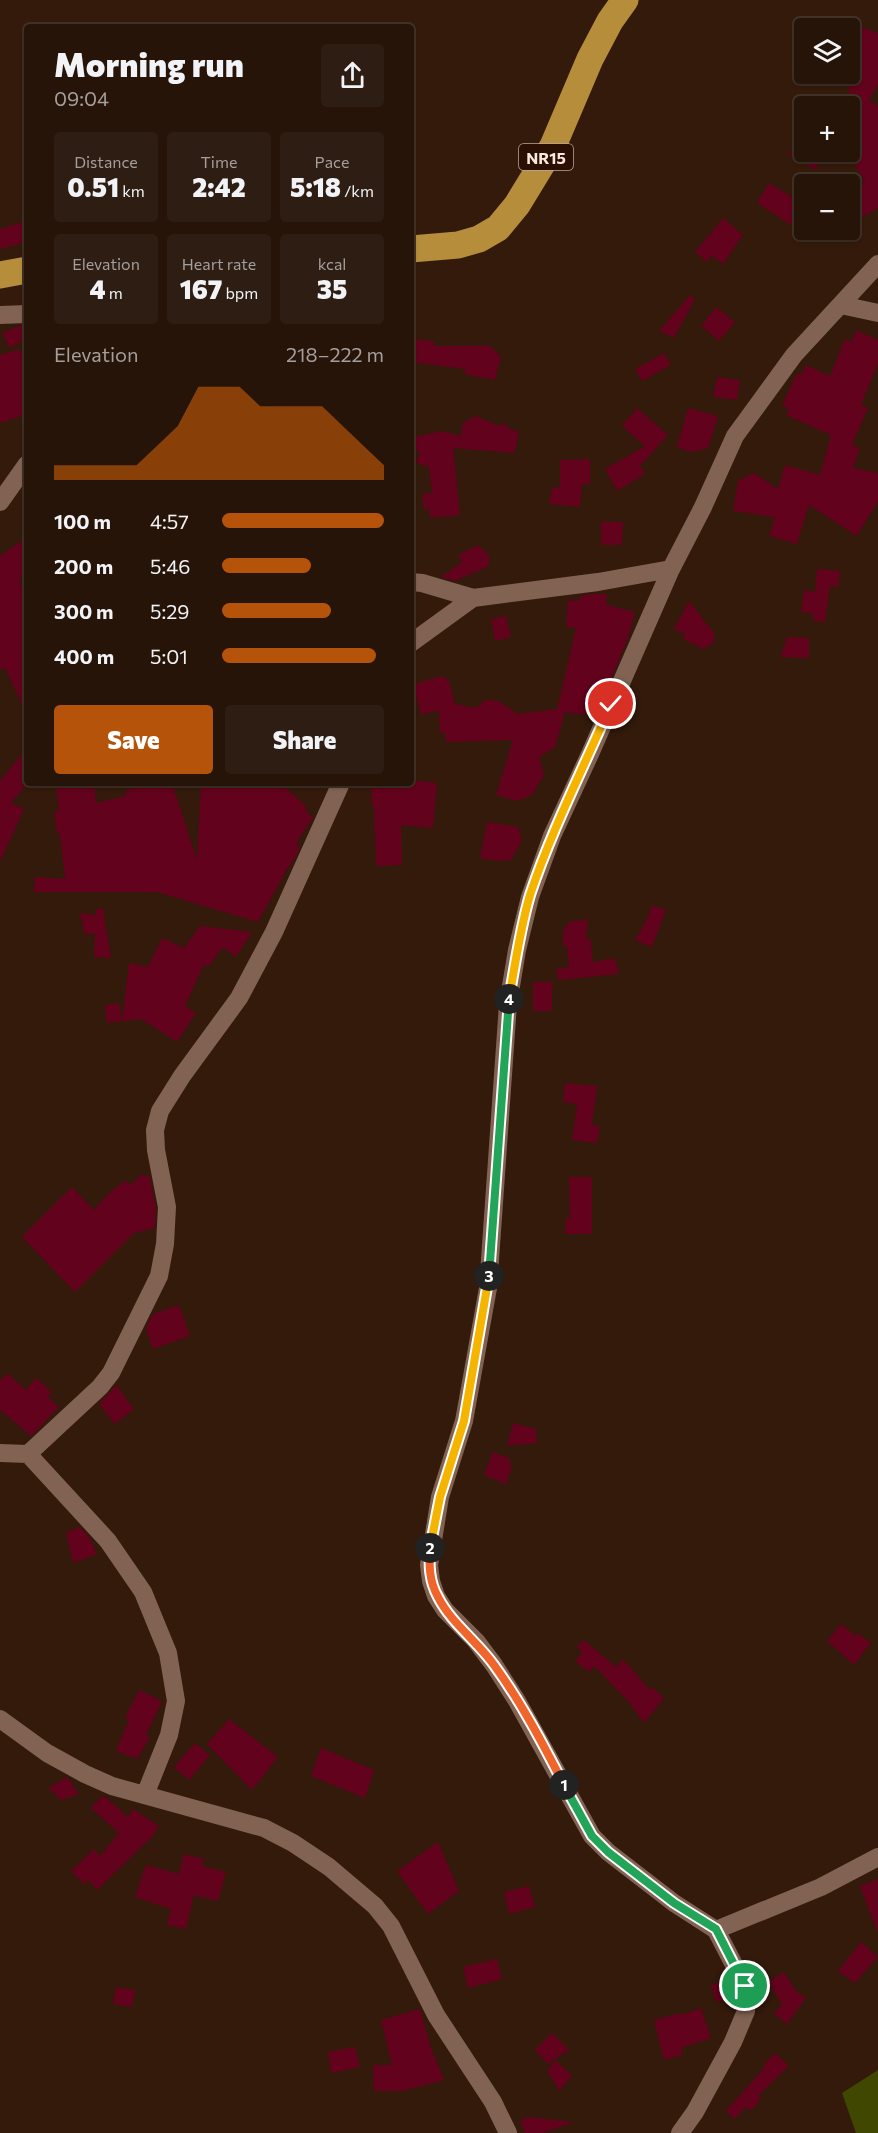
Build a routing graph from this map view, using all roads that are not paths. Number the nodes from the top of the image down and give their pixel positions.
1 (625, 0) edge
2 (414, 249) edge
3 (878, 264) edge
4 (24, 271) edge
5 (0, 275) edge
6 (841, 305) junction
7 (878, 313) edge
8 (24, 314) edge
9 (0, 315) edge
10 (24, 468) edge
11 (0, 502) edge
12 (670, 569) junction
13 (414, 582) edge
14 (473, 598) junction
15 (414, 641) edge
16 (340, 786) edge
17 (0, 1454) edge
18 (28, 1454) junction
19 (0, 1719) edge
20 (145, 1795) junction
21 (878, 1857) edge
22 (716, 1929) junction
23 (508, 2133) edge
24 (680, 2133) edge

1 - 2 highway, NR15
3 - 6 street
4 - 5 highway
6 - 7 street
6 - 12 street
8 - 9 street
10 - 11 street
12 - 14 street
12 - 22 street
13 - 14 street
14 - 15 street
16 - 18 street
17 - 18 street
18 - 20 street
19 - 20 street
20 - 23 street
21 - 22 street
22 - 24 street

